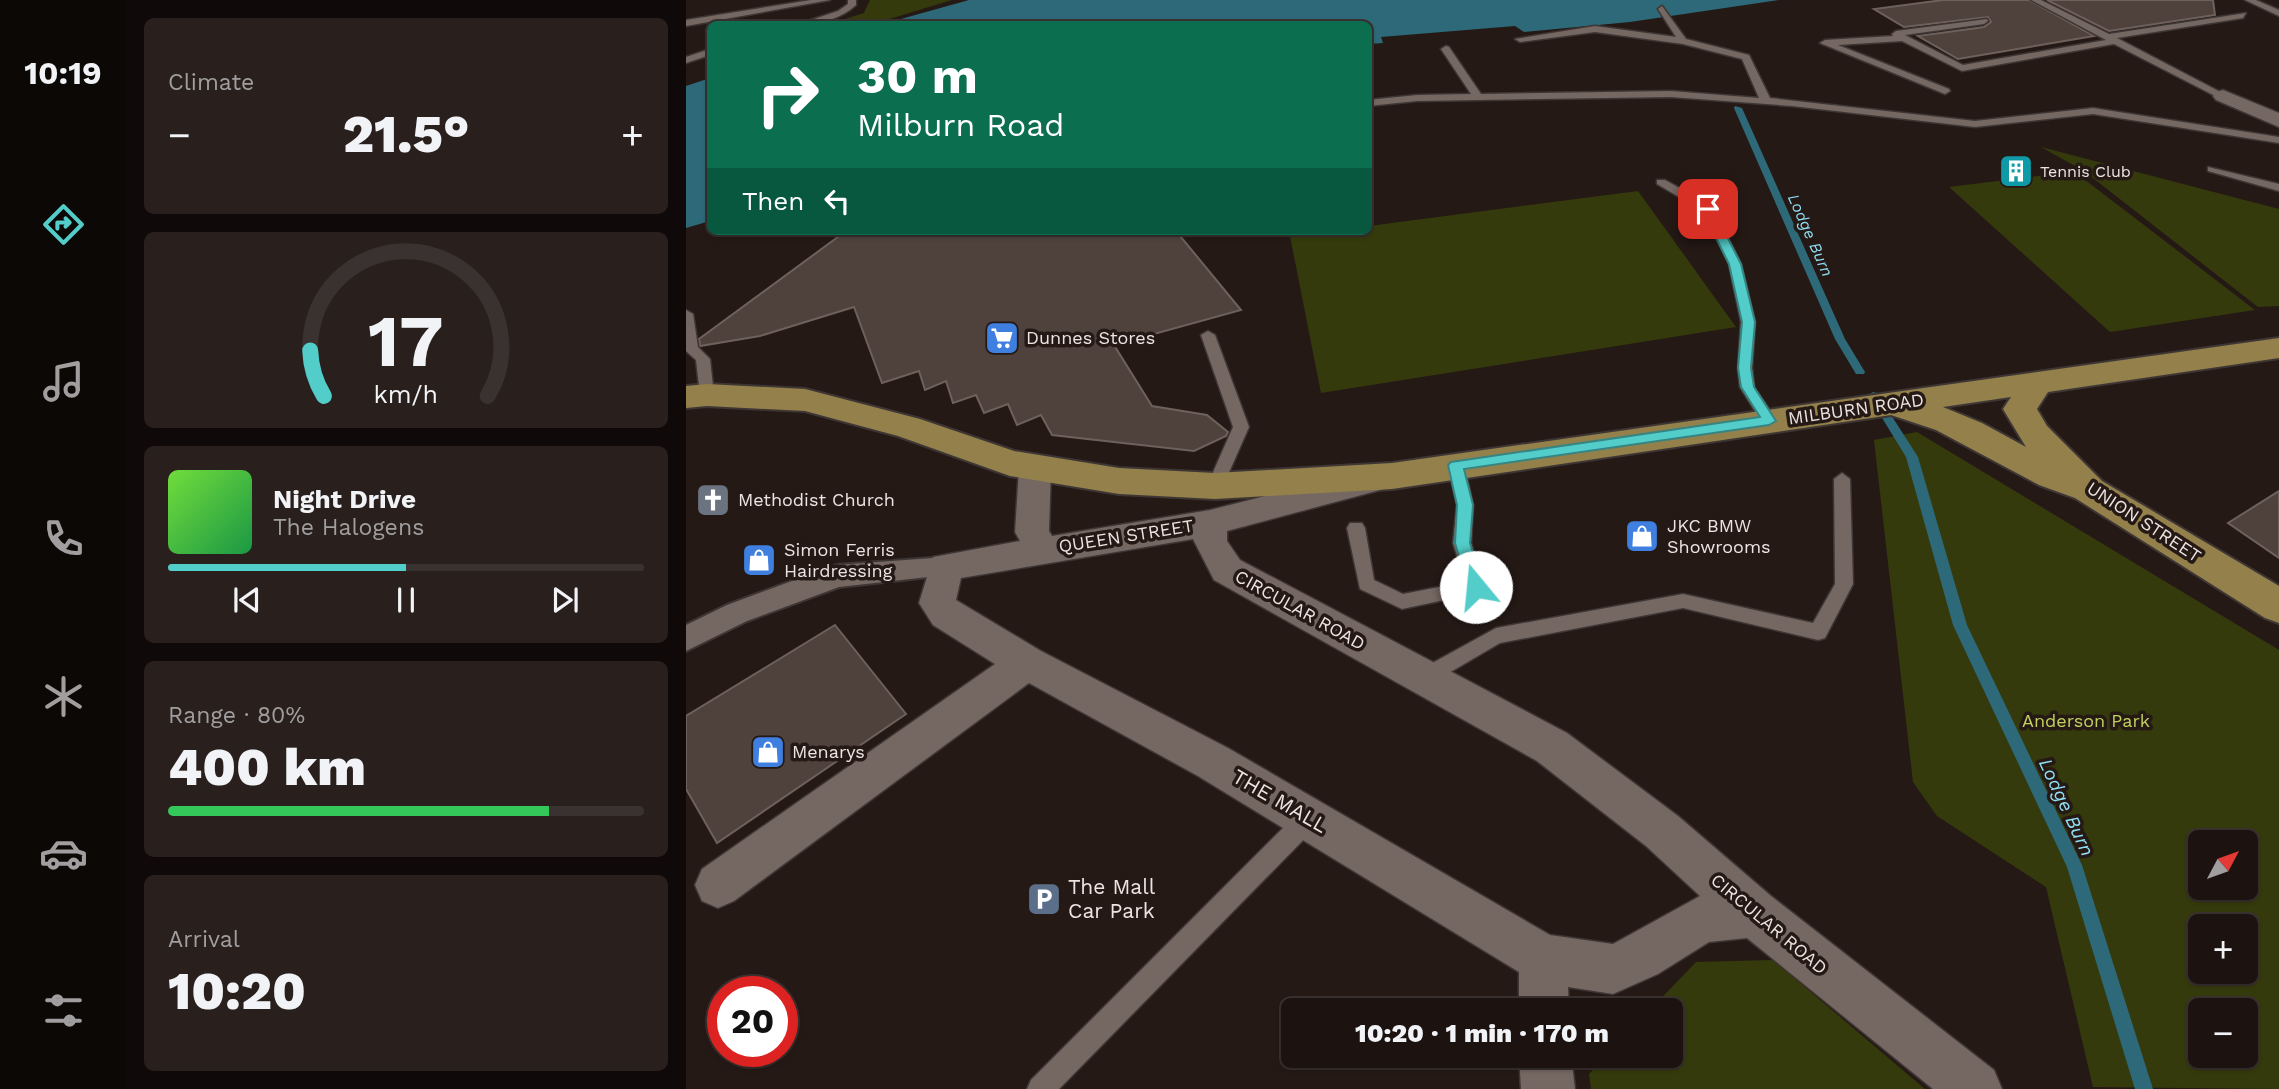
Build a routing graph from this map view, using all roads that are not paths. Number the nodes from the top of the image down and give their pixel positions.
1 (826, 0) edge
2 (852, 0) edge
3 (2035, 0) edge
4 (2249, 0) edge
5 (1662, 9) dead end
6 (2279, 13) edge
7 (2243, 15) dead end
8 (814, 21) edge
9 (1984, 21) dead end
10 (686, 23) edge
11 (1520, 38) dead end
12 (1903, 38) junction
13 (2111, 39) junction
14 (1683, 41) junction
15 (1446, 49) dead end
16 (707, 53) edge
17 (686, 60) edge
18 (1945, 91) dead end
19 (2223, 96) joint
20 (1478, 97) junction
21 (1766, 101) junction
22 (1372, 103) edge
23 (2275, 115) edge
24 (2279, 140) edge
25 (2212, 169) dead end
26 (1661, 182) dead end
27 (2279, 188) edge
28 (686, 314) edge
29 (1208, 335) dead end
30 (2279, 348) edge
31 (688, 351) edge
32 (2037, 383) junction
33 (697, 396) edge
34 (1873, 407) junction
35 (1769, 421) junction
36 (1456, 465) junction
37 (1035, 468) junction
38 (1842, 479) dead end
39 (2089, 490) junction
40 (1213, 504) junction
41 (1356, 528) dead end
42 (1042, 549) junction
43 (946, 566) junction
44 (2279, 606) edge
45 (686, 639) edge
46 (1027, 663) junction
47 (1423, 678) junction
48 (1309, 818) junction
49 (718, 885) dead end
50 (1754, 913) junction
51 (1543, 959) junction
52 (1544, 998) edge
53 (1546, 1068) edge
54 (1040, 1089) edge
55 (1548, 1089) edge
56 (1975, 1089) edge

1 - 10 lane
2 - 8 lane
3 - 13 lane
4 - 6 lane
5 - 14 lane
7 - 13 lane
9 - 12 lane
11 - 14 lane
12 - 13 lane
12 - 18 lane
13 - 19 lane
14 - 21 lane
15 - 20 lane
16 - 17 lane
19 - 23 street
20 - 21 lane
20 - 22 lane
21 - 24 lane
25 - 27 lane
26 - 35 lane
28 - 31 lane
29 - 40 lane
30 - 32 main road, MILBURN ROAD
31 - 33 lane
32 - 34 main road, MILBURN ROAD
32 - 39 main road, UNION STREET
33 - 37 main road
34 - 35 main road, MILBURN ROAD
34 - 39 main road
35 - 36 main road, MILBURN ROAD
36 - 40 main road, MILBURN ROAD
36 - 41 lane
37 - 40 main road
37 - 42 street, QUEEN STREET
38 - 47 lane
39 - 44 main road, UNION STREET
40 - 42 street, QUEEN STREET
40 - 47 street, CIRCULAR ROAD
42 - 43 street
43 - 45 street
43 - 46 street, THE MALL
46 - 48 street, THE MALL
46 - 49 street
47 - 50 street, CIRCULAR ROAD
48 - 51 street, THE MALL
48 - 54 lane
50 - 51 street, THE MALL
50 - 56 street, CIRCULAR ROAD
51 - 52 street
53 - 55 street

